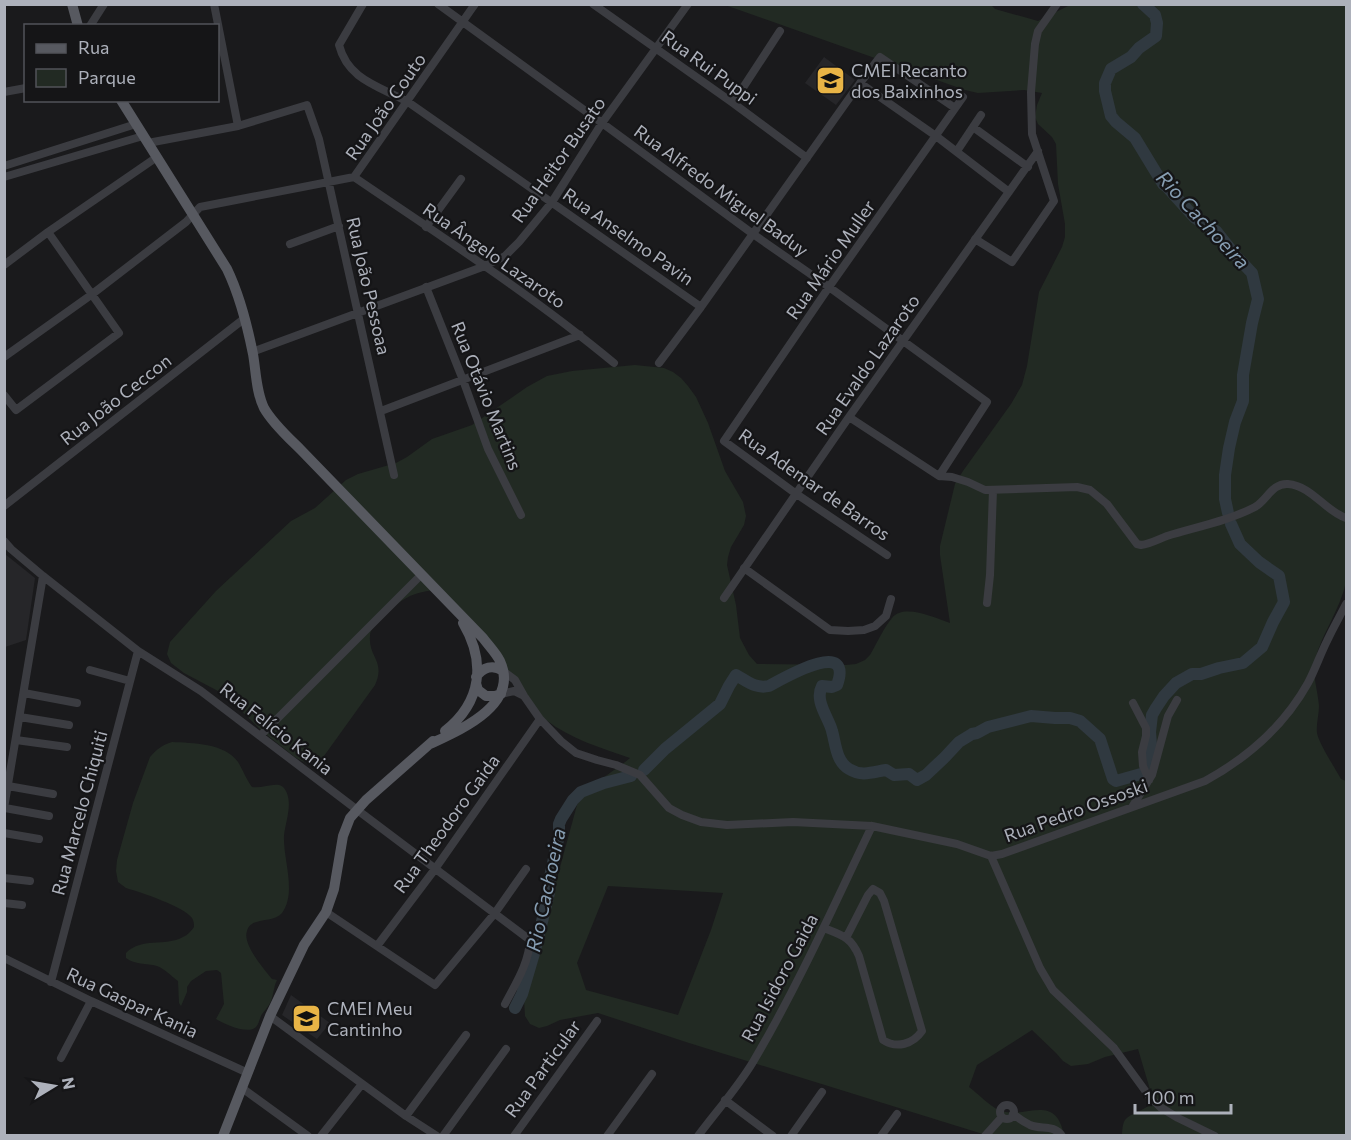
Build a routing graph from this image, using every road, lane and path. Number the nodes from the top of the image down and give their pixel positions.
1 (72, 4) edge
2 (104, 4) edge
3 (214, 4) edge
4 (363, 4) edge
5 (438, 4) edge
6 (475, 4) edge
7 (592, 4) edge
8 (688, 4) edge
9 (1057, 4) edge
10 (463, 22) junction
11 (92, 23) edge
12 (78, 24) edge
13 (218, 24) edge
14 (219, 29) edge
15 (780, 31) dead end
16 (656, 49) junction
17 (860, 83) junction
18 (24, 88) edge
19 (4, 92) edge
20 (963, 97) dead end
21 (122, 102) edge
22 (408, 102) junction
23 (733, 103) junction
24 (954, 108) junction
25 (981, 115) dead end
26 (602, 123) junction
27 (136, 124) junction
28 (238, 126) junction
29 (973, 127) junction
30 (936, 135) junction
31 (146, 139) junction
32 (957, 151) junction
33 (1038, 151) junction
34 (157, 157) junction
35 (807, 158) junction
36 (4, 166) edge
37 (1028, 167) junction
38 (4, 177) edge
39 (354, 177) junction
40 (461, 178) dead end
41 (329, 182) junction
42 (1010, 192) junction
43 (552, 202) junction
44 (193, 215) junction
45 (339, 226) junction
46 (426, 227) junction
47 (48, 232) junction
48 (753, 234) junction
49 (975, 239) junction
50 (290, 244) dead end
51 (4, 265) edge
52 (485, 266) junction
53 (426, 287) junction
54 (829, 287) junction
55 (91, 295) junction
56 (702, 307) junction
57 (357, 312) junction
58 (245, 318) junction
59 (580, 335) junction
60 (904, 341) junction
61 (252, 352) junction
62 (4, 357) edge
63 (614, 363) dead end
64 (659, 363) dead end
65 (463, 380) junction
66 (4, 395) edge
67 (381, 411) junction
68 (849, 417) junction
69 (724, 441) joint
70 (394, 475) dead end
71 (939, 476) junction
72 (993, 490) junction
73 (795, 493) junction
74 (4, 507) edge
75 (520, 515) dead end
76 (1347, 518) edge
77 (4, 541) edge
78 (887, 555) dead end
79 (744, 568) junction
80 (421, 575) junction
81 (43, 576) junction
82 (724, 598) dead end
83 (891, 598) dead end
84 (987, 603) dead end
85 (1347, 604) edge
86 (457, 612) junction
87 (138, 651) junction
88 (90, 670) dead end
89 (503, 671) junction
90 (476, 680) junction
91 (130, 681) junction
92 (24, 693) junction
93 (501, 694) junction
94 (524, 696) junction
95 (1177, 700) dead end
96 (77, 703) dead end
97 (1133, 703) dead end
98 (20, 717) junction
99 (540, 719) junction
100 (69, 725) dead end
101 (260, 736) junction
102 (16, 740) junction
103 (430, 744) junction
104 (67, 747) dead end
105 (1149, 780) junction
106 (8, 786) junction
107 (53, 794) dead end
108 (1132, 807) junction
109 (4, 808) edge
110 (356, 809) junction
111 (49, 816) dead end
112 (872, 825) junction
113 (4, 832) edge
114 (39, 839) dead end
115 (991, 856) junction
116 (435, 869) junction
117 (526, 869) dead end
118 (4, 878) edge
119 (30, 881) dead end
120 (4, 903) edge
121 (22, 905) dead end
122 (326, 912) junction
123 (495, 913) junction
124 (824, 927) junction
125 (846, 938) junction
126 (378, 946) junction
127 (4, 958) edge
128 (51, 982) junction
129 (91, 1001) junction
130 (505, 1004) dead end
131 (270, 1016) junction
132 (597, 1021) dead end
133 (466, 1035) dead end
134 (506, 1048) dead end
135 (61, 1058) dead end
136 (248, 1073) junction
137 (652, 1074) dead end
138 (362, 1084) junction
139 (242, 1088) junction
140 (822, 1092) dead end
141 (725, 1100) junction
142 (897, 1114) dead end
143 (406, 1116) junction
144 (223, 1136) edge
145 (308, 1136) edge
146 (321, 1136) edge
147 (437, 1136) edge
148 (443, 1136) edge
149 (514, 1136) edge
150 (607, 1136) edge
151 (698, 1136) edge
152 (773, 1136) edge
153 (791, 1136) edge
154 (881, 1136) edge
155 (985, 1136) edge
156 (1062, 1136) edge
157 (1215, 1136) edge

1 - 12 main road
2 - 11 street
3 - 13 street
4 - 22 street, Rua Anselmo Pavin
5 - 10 street, Rua Alfredo Miguel Baduy
6 - 10 street, Rua João Couto
7 - 16 street, Rua Rui Puppi
8 - 16 street, Rua Heitor Busato
9 - 33 street
10 - 22 street, Rua João Couto
10 - 26 street, Rua Alfredo Miguel Baduy
11 - 12 street
14 - 28 street
15 - 23 street
16 - 23 street, Rua Rui Puppi
16 - 26 street, Rua Heitor Busato
17 - 24 street
17 - 30 street
17 - 35 street
18 - 19 street
20 - 24 street, Rua Mário Muller
21 - 27 main road
22 - 39 street, Rua João Couto
22 - 43 street, Rua Anselmo Pavin
23 - 35 street, Rua Rui Puppi
24 - 30 street, Rua Mário Muller
25 - 29 street
26 - 43 street, Rua Heitor Busato
26 - 48 street, Rua Alfredo Miguel Baduy
27 - 31 main road
27 - 36 street
28 - 31 street
28 - 41 street, Rua João Pessoaa
29 - 32 street
29 - 37 street
30 - 32 street
30 - 54 street, Rua Mário Muller
31 - 34 main road
31 - 38 street
32 - 42 street
33 - 37 street, Rua Evaldo Lazaroto
33 - 49 street
34 - 44 main road
34 - 47 street
35 - 48 street
37 - 42 street, Rua Evaldo Lazaroto
39 - 41 street, Rua João Couto
39 - 46 street, Rua Ângelo Lazaroto
40 - 46 street
41 - 44 street, Rua João Couto
41 - 45 street, Rua João Pessoaa
42 - 49 street, Rua Evaldo Lazaroto
43 - 52 street, Rua Heitor Busato
43 - 56 street, Rua Anselmo Pavin
44 - 55 street, Rua João Couto
44 - 58 main road
45 - 50 street
45 - 57 street, Rua João Pessoaa
46 - 52 street, Rua Ângelo Lazaroto
47 - 51 street
47 - 55 street
48 - 54 street, Rua Alfredo Miguel Baduy
48 - 56 street
49 - 60 street, Rua Evaldo Lazaroto
52 - 53 street, Rua Heitor Busato
52 - 59 street, Rua Ângelo Lazaroto
53 - 57 street, Rua Heitor Busato
53 - 65 street, Rua Otávio Martins
54 - 60 street, Rua Alfredo Miguel Baduy
54 - 69 street, Rua Mário Muller
55 - 62 street, Rua João Couto
55 - 66 street
56 - 64 street
57 - 61 street, Rua Heitor Busato
57 - 67 street, Rua João Pessoaa
58 - 61 main road
58 - 74 street, Rua João Ceccon
59 - 63 street, Rua Ângelo Lazaroto
59 - 65 street
60 - 68 street, Rua Evaldo Lazaroto
60 - 71 street, Rua Alfredo Miguel Baduy
61 - 80 main road
65 - 67 street
65 - 75 street, Rua Otávio Martins
67 - 70 street, Rua João Pessoaa
68 - 71 street
68 - 73 street, Rua Evaldo Lazaroto
69 - 73 street, Rua Ademar de Barros
71 - 72 street
72 - 76 street
72 - 84 street
73 - 78 street, Rua Ademar de Barros
73 - 79 street, Rua Evaldo Lazaroto
77 - 81 street, Rua Felício Kania
79 - 82 street, Rua Evaldo Lazaroto
79 - 83 street
80 - 86 main road
80 - 101 street
81 - 87 street, Rua Felício Kania
81 - 92 street
85 - 108 street, Rua Pedro Ossoski
86 - 89 main road
86 - 90 main road
87 - 91 street, Rua Marcelo Chiquiti
87 - 101 street, Rua Felício Kania
88 - 91 street
89 - 90 main road
89 - 93 main road
89 - 94 street, Rua Pedro Ossoski
90 - 93 main road
90 - 103 main road
91 - 128 street, Rua Marcelo Chiquiti
92 - 96 street
92 - 98 street
93 - 94 street
93 - 103 main road
94 - 99 street, Rua Pedro Ossoski
95 - 105 street
97 - 105 street
98 - 100 street
98 - 102 street
99 - 112 street, Rua Pedro Ossoski
99 - 116 street, Rua Theodoro Gaida
101 - 110 street, Rua Felício Kania
102 - 104 street
102 - 106 street
103 - 110 main road
105 - 108 street
106 - 107 street
106 - 109 street
108 - 115 street, Rua Pedro Ossoski
109 - 111 street
110 - 116 street, Rua Felício Kania
110 - 122 main road
112 - 115 street, Rua Pedro Ossoski
112 - 124 street, Rua Isidoro Gaida
113 - 114 street
115 - 157 street
116 - 123 street, Rua Felício Kania
116 - 126 street, Rua Theodoro Gaida
117 - 123 street
118 - 119 street
120 - 121 street
122 - 126 street
122 - 131 main road
123 - 126 street
123 - 130 street, Rua Felício Kania
124 - 125 street
124 - 141 street, Rua Isidoro Gaida
125 - 125 street
127 - 128 street, Rua Gaspar Kania
128 - 129 street, Rua Gaspar Kania
129 - 135 street
129 - 136 street, Rua Gaspar Kania
131 - 136 main road
131 - 138 street
132 - 149 street, Rua Particular
133 - 143 street
134 - 148 street
136 - 139 main road
137 - 150 street
138 - 143 street
138 - 146 street
139 - 144 main road
139 - 145 street
140 - 153 street
141 - 151 street, Rua Isidoro Gaida
141 - 152 street
142 - 154 street
143 - 147 street
155 - 156 street

